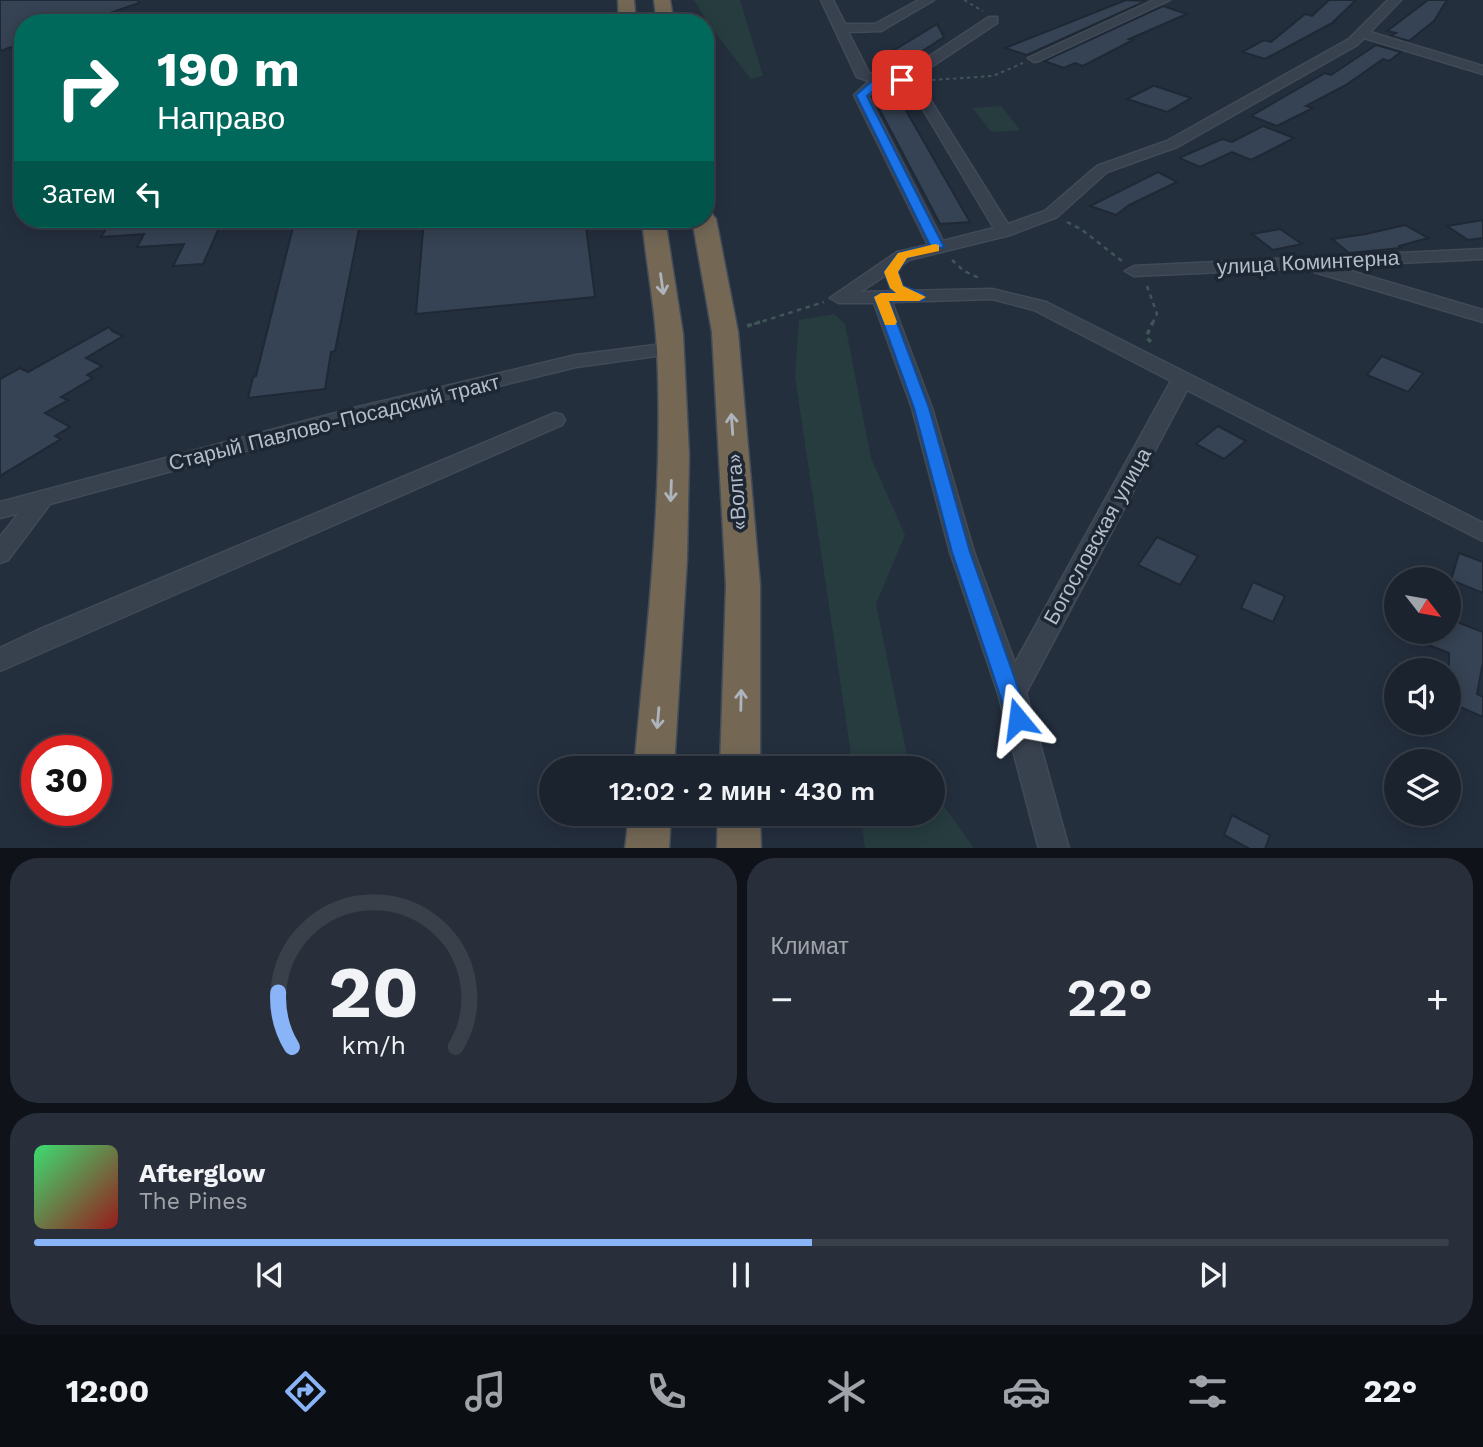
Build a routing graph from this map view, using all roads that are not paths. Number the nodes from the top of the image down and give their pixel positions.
1 (827, 0) edge
2 (928, 0) edge
3 (1164, 0) edge
4 (1395, 0) edge
5 (993, 20) dead end
6 (841, 28) junction
7 (1362, 33) junction
8 (1034, 58) road end
9 (1483, 70) edge
10 (880, 79) junction
11 (907, 80) junction
12 (654, 228) edge
13 (706, 228) edge
14 (1004, 231) junction
15 (938, 247) junction
16 (1483, 254) edge
17 (903, 256) junction
18 (1302, 262) junction
19 (1134, 271) road end
20 (881, 297) junction
21 (919, 297) junction
22 (1483, 316) edge
23 (670, 349) junction
24 (1183, 378) junction
25 (555, 420) dead end
26 (43, 498) junction
27 (0, 510) edge
28 (1483, 533) edge
29 (0, 554) edge
30 (0, 660) edge
31 (1012, 692) junction
32 (655, 756) edge
33 (740, 756) edge
34 (649, 826) edge
35 (739, 826) edge
36 (647, 848) edge
37 (739, 848) edge
38 (1054, 848) edge

1 - 6 street
2 - 6 street
3 - 8 street
4 - 7 street
5 - 11 street
6 - 10 street
7 - 9 street
7 - 14 street
10 - 11 street
10 - 15 street
11 - 14 street
12 -> 23 highway
33 -> 13 highway, «Волга»
14 - 15 street
15 - 17 street
16 - 18 street, улица Коминтерна
17 - 20 street
17 - 21 street
18 - 19 street, улица Коминтерна
18 - 22 street
20 - 21 street
20 - 31 street
21 - 24 street
23 - 26 street, Старый Павлово-Посадский тракт
23 -> 32 highway
24 - 28 street
24 - 31 street, Богословская улица
25 - 30 street
26 - 27 street, Старый Павлово-Посадский тракт
26 - 29 street
31 - 38 street
34 - 36 highway
35 - 37 highway

